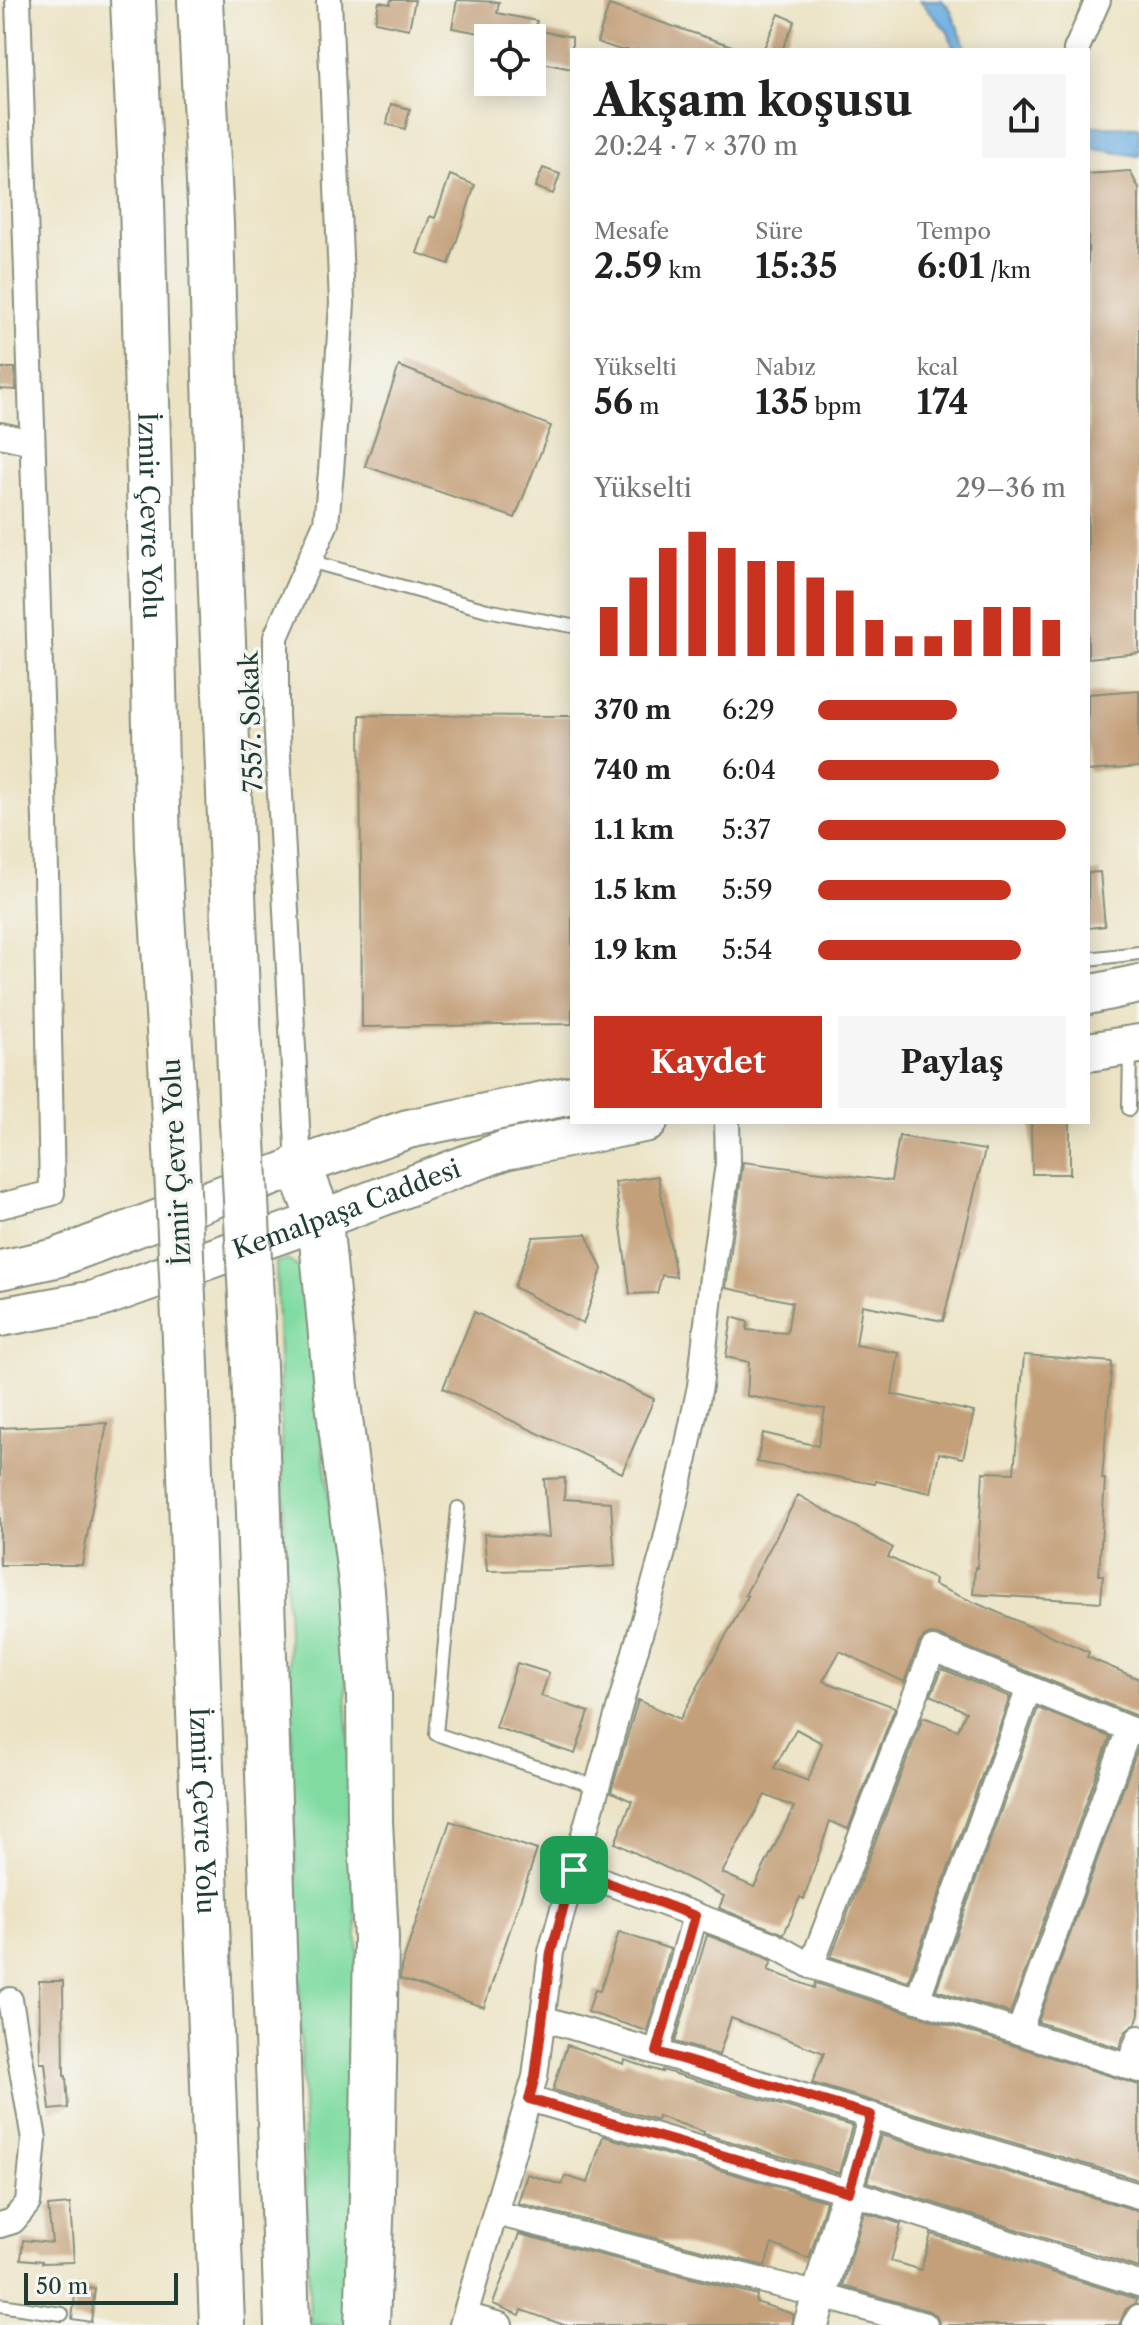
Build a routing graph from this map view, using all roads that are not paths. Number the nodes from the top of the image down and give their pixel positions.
1 (18, 0) edge
2 (133, 0) edge
3 (200, 0) edge
4 (329, 0) edge
5 (1098, 0) edge
6 (1077, 48) edge
7 (0, 435) edge
8 (32, 442) junction
9 (309, 561) junction
10 (570, 626) edge
11 (1139, 953) edge
12 (1090, 959) edge
13 (1139, 984) edge
14 (1090, 995) edge
15 (1134, 1045) edge
16 (1090, 1052) edge
17 (570, 1095) edge
18 (1129, 1109) dead end
19 (638, 1124) edge
20 (727, 1124) edge
21 (299, 1166) junction
22 (0, 1206) edge
23 (320, 1220) junction
24 (0, 1270) edge
25 (0, 1317) edge
26 (458, 1508) dead end
27 (1029, 1688) junction
28 (1134, 1731) edge
29 (597, 1787) junction
30 (574, 1870) junction
31 (695, 1916) junction
32 (811, 1966) junction
33 (10, 2000) dead end
34 (917, 2000) junction
35 (542, 2018) junction
36 (1019, 2032) junction
37 (1139, 2038) edge
38 (657, 2052) junction
39 (1134, 2068) edge
40 (529, 2099) junction
41 (871, 2115) junction
42 (849, 2192) junction
43 (1139, 2196) edge
44 (496, 2213) junction
45 (0, 2225) edge
46 (1139, 2284) edge
47 (0, 2305) edge
48 (815, 2310) edge
49 (62, 2314) dead end
50 (1139, 2317) edge
51 (464, 2320) edge
52 (222, 2325) edge
53 (287, 2325) edge
54 (367, 2325) edge
55 (500, 2325) edge
56 (925, 2325) edge
57 (1134, 2325) edge

1 - 8 street
2 - 52 highway, İzmir Çevre Yolu, bridge
3 - 53 highway, bridge
4 - 9 street, 7557. Sokak
5 - 6 street
7 - 8 street
8 - 22 street
9 - 10 lane
9 - 21 street, 7557. Sokak
11 - 12 lane
13 - 14 main road
15 - 16 main road
15 - 18 lane
17 - 21 main road, Kemalpaşa Caddesi
19 - 23 main road, Kemalpaşa Caddesi
20 - 29 street
21 - 23 highway
21 - 24 main road, Kemalpaşa Caddesi
23 - 25 main road, Kemalpaşa Caddesi
23 - 54 highway
26 - 29 lane
27 - 28 street
27 - 32 street
27 - 34 street
28 - 36 street
29 - 30 street
30 - 31 street
30 - 35 street
31 - 32 street
31 - 38 street
32 - 34 street
33 - 45 street
34 - 36 street
35 - 38 street
35 - 40 street
36 - 39 street
37 - 39 street
38 - 41 street
40 - 42 street
40 - 44 street
41 - 42 street
41 - 43 street
42 - 46 street
42 - 48 street
44 - 48 street
44 - 51 street
47 - 49 lane
48 - 56 street
50 - 57 street
51 - 55 street

